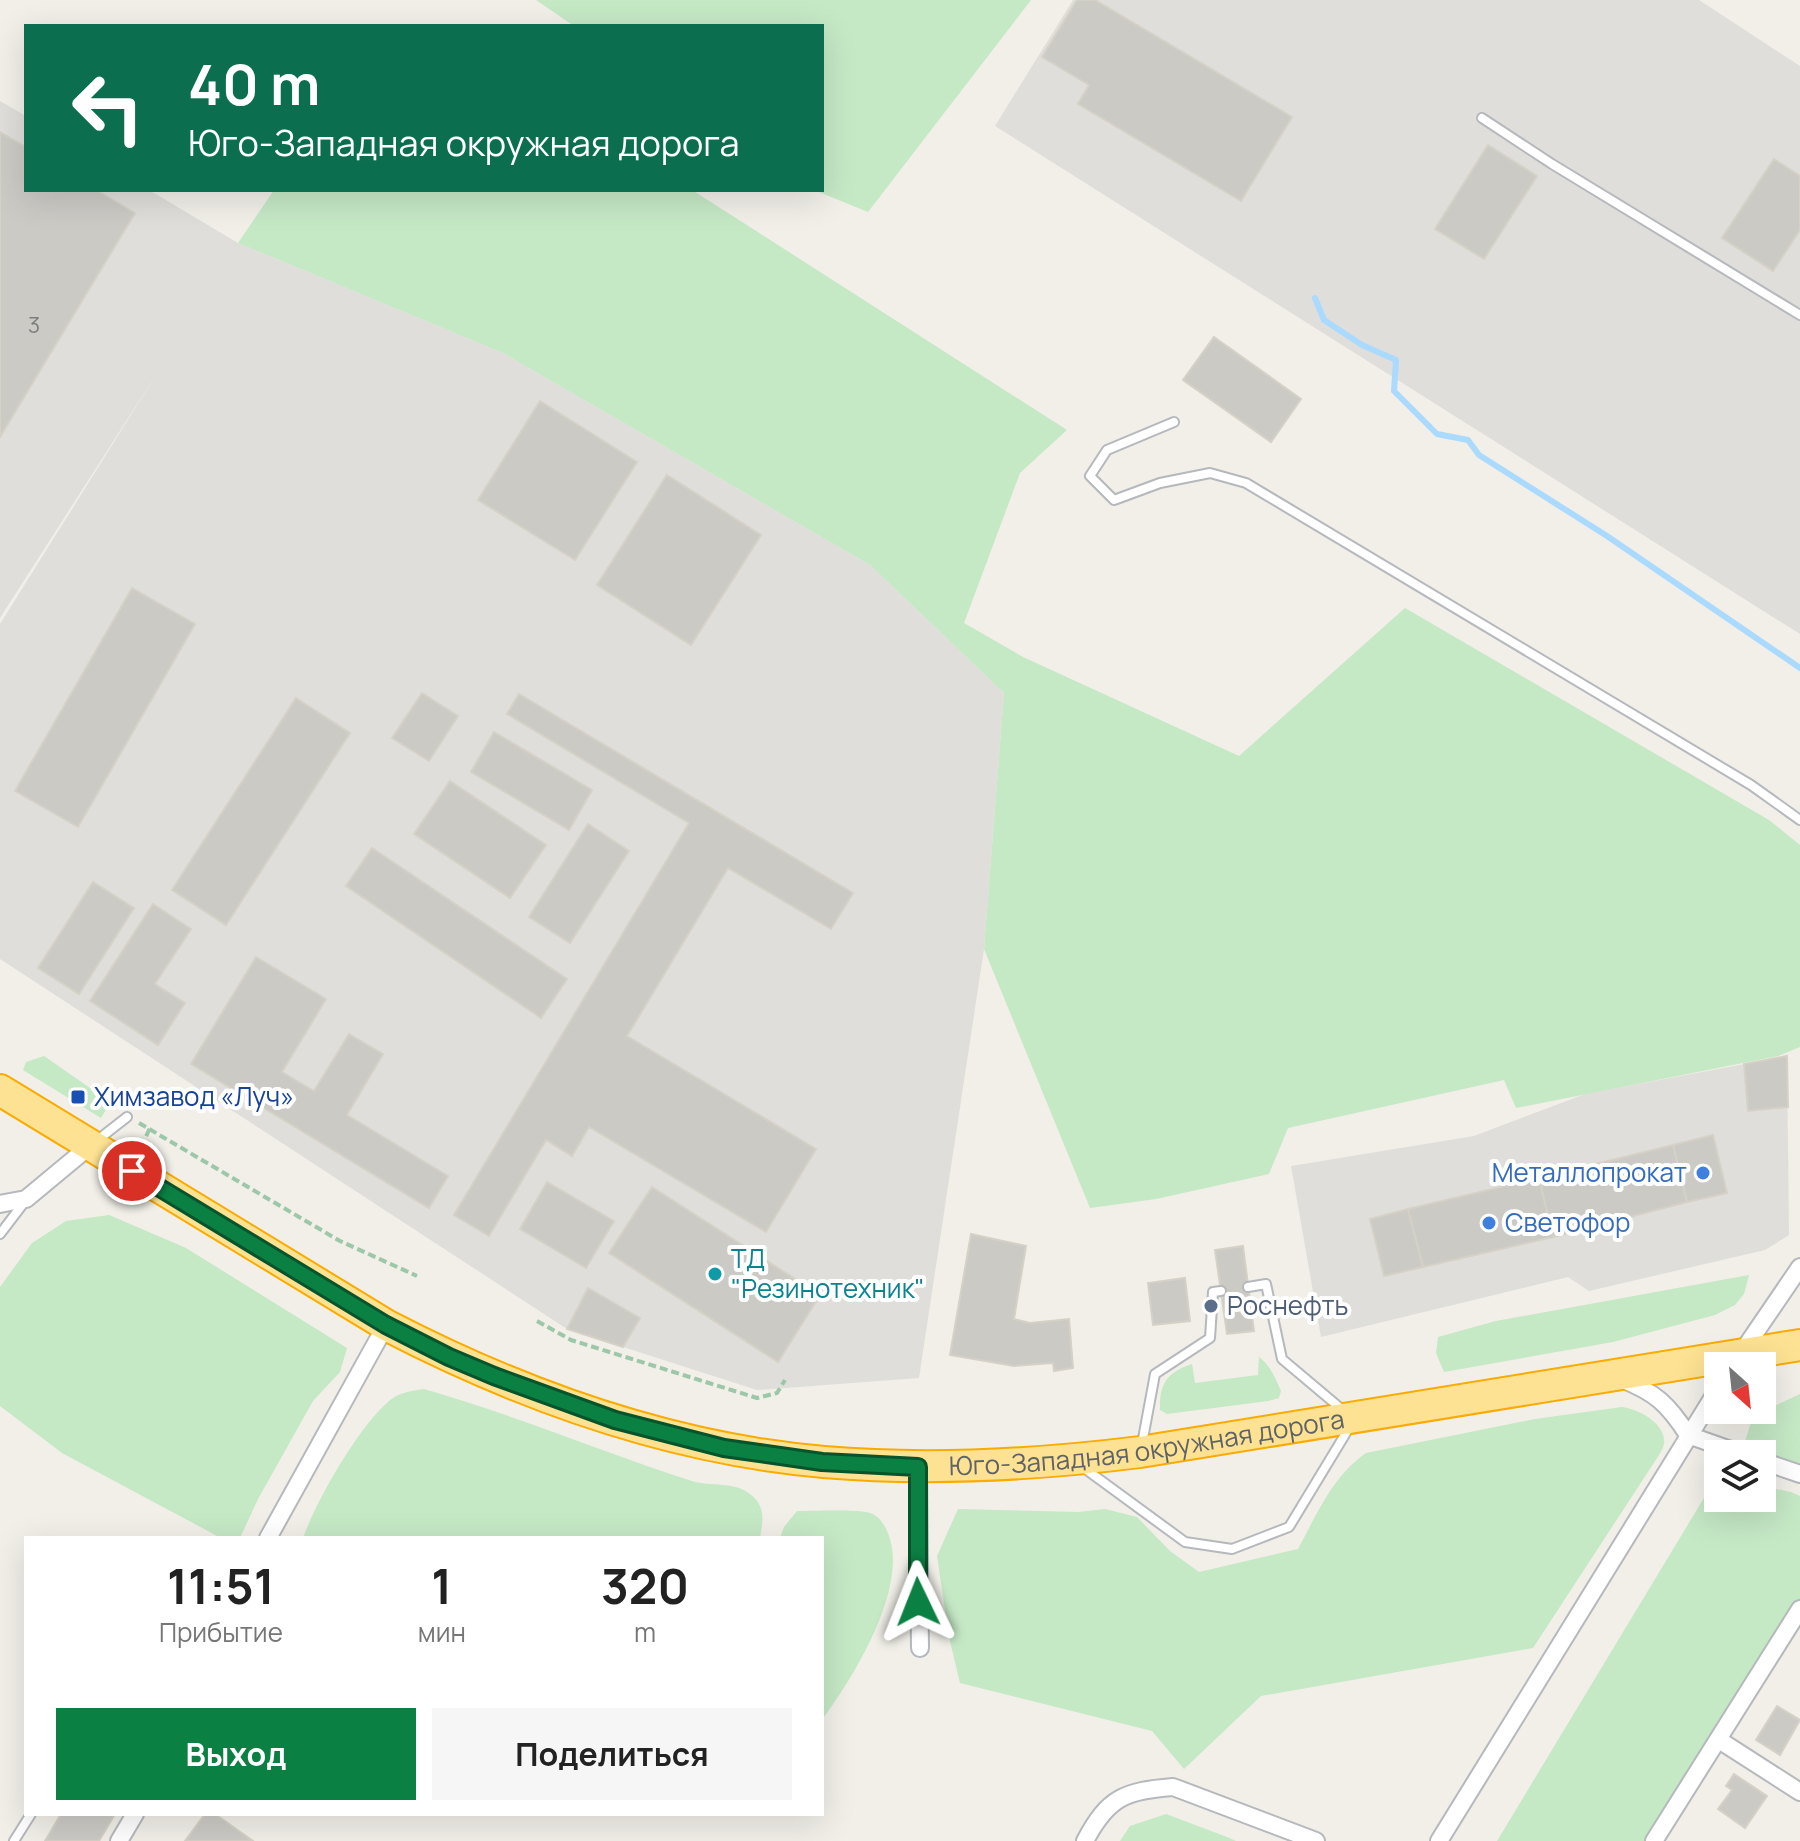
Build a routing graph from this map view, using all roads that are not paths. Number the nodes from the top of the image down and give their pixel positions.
1 (1482, 118) dead end
2 (1800, 315) edge
3 (1174, 422) dead end
4 (1800, 820) edge
5 (0, 1090) edge
6 (127, 1117) road end
7 (91, 1145) junction
8 (26, 1199) junction
9 (0, 1204) edge
10 (0, 1234) edge
11 (1800, 1267) edge
12 (1248, 1287) dead end
13 (1221, 1291) dead end
14 (386, 1325) junction
15 (1800, 1345) edge
16 (1742, 1352) edge
17 (1771, 1352) edge
18 (1704, 1364) edge
19 (1609, 1375) junction
20 (1704, 1410) edge
21 (1354, 1419) junction
22 (1688, 1435) junction
23 (1704, 1441) edge
24 (1140, 1452) junction
25 (1073, 1460) junction
26 (1776, 1466) edge
27 (918, 1467) junction
28 (1800, 1474) edge
29 (269, 1536) edge
30 (1800, 1609) edge
31 (920, 1648) dead end
32 (1719, 1740) junction
33 (1800, 1792) edge
34 (30, 1816) edge
35 (134, 1816) edge
36 (14, 1841) edge
37 (119, 1841) edge
38 (1085, 1841) edge
39 (1316, 1841) edge
40 (1439, 1841) edge
41 (1654, 1841) edge

1 - 2 lane
3 - 4 lane
5 - 7 highway, Юго-Западная окружная дорога
6 - 7 lane
7 - 8 street
7 - 14 highway, Юго-Западная окружная дорога
8 - 9 street
8 - 10 lane
11 - 16 street
12 - 21 lane
13 - 24 lane
14 - 27 highway, Юго-Западная окружная дорога
14 - 29 street
15 - 17 highway, Юго-Западная окружная дорога
18 - 19 highway, Юго-Западная окружная дорога
19 - 21 highway, Юго-Западная окружная дорога
19 - 22 street
20 - 22 street
21 - 24 highway, Юго-Западная окружная дорога
21 - 25 lane
22 - 23 street
22 - 40 street
24 - 25 highway, Юго-Западная окружная дорога
25 - 27 highway, Юго-Западная окружная дорога
26 - 28 street
27 - 31 street
30 - 32 street
32 - 33 street
32 - 41 street
34 - 36 lane
35 - 37 street
38 - 39 street

